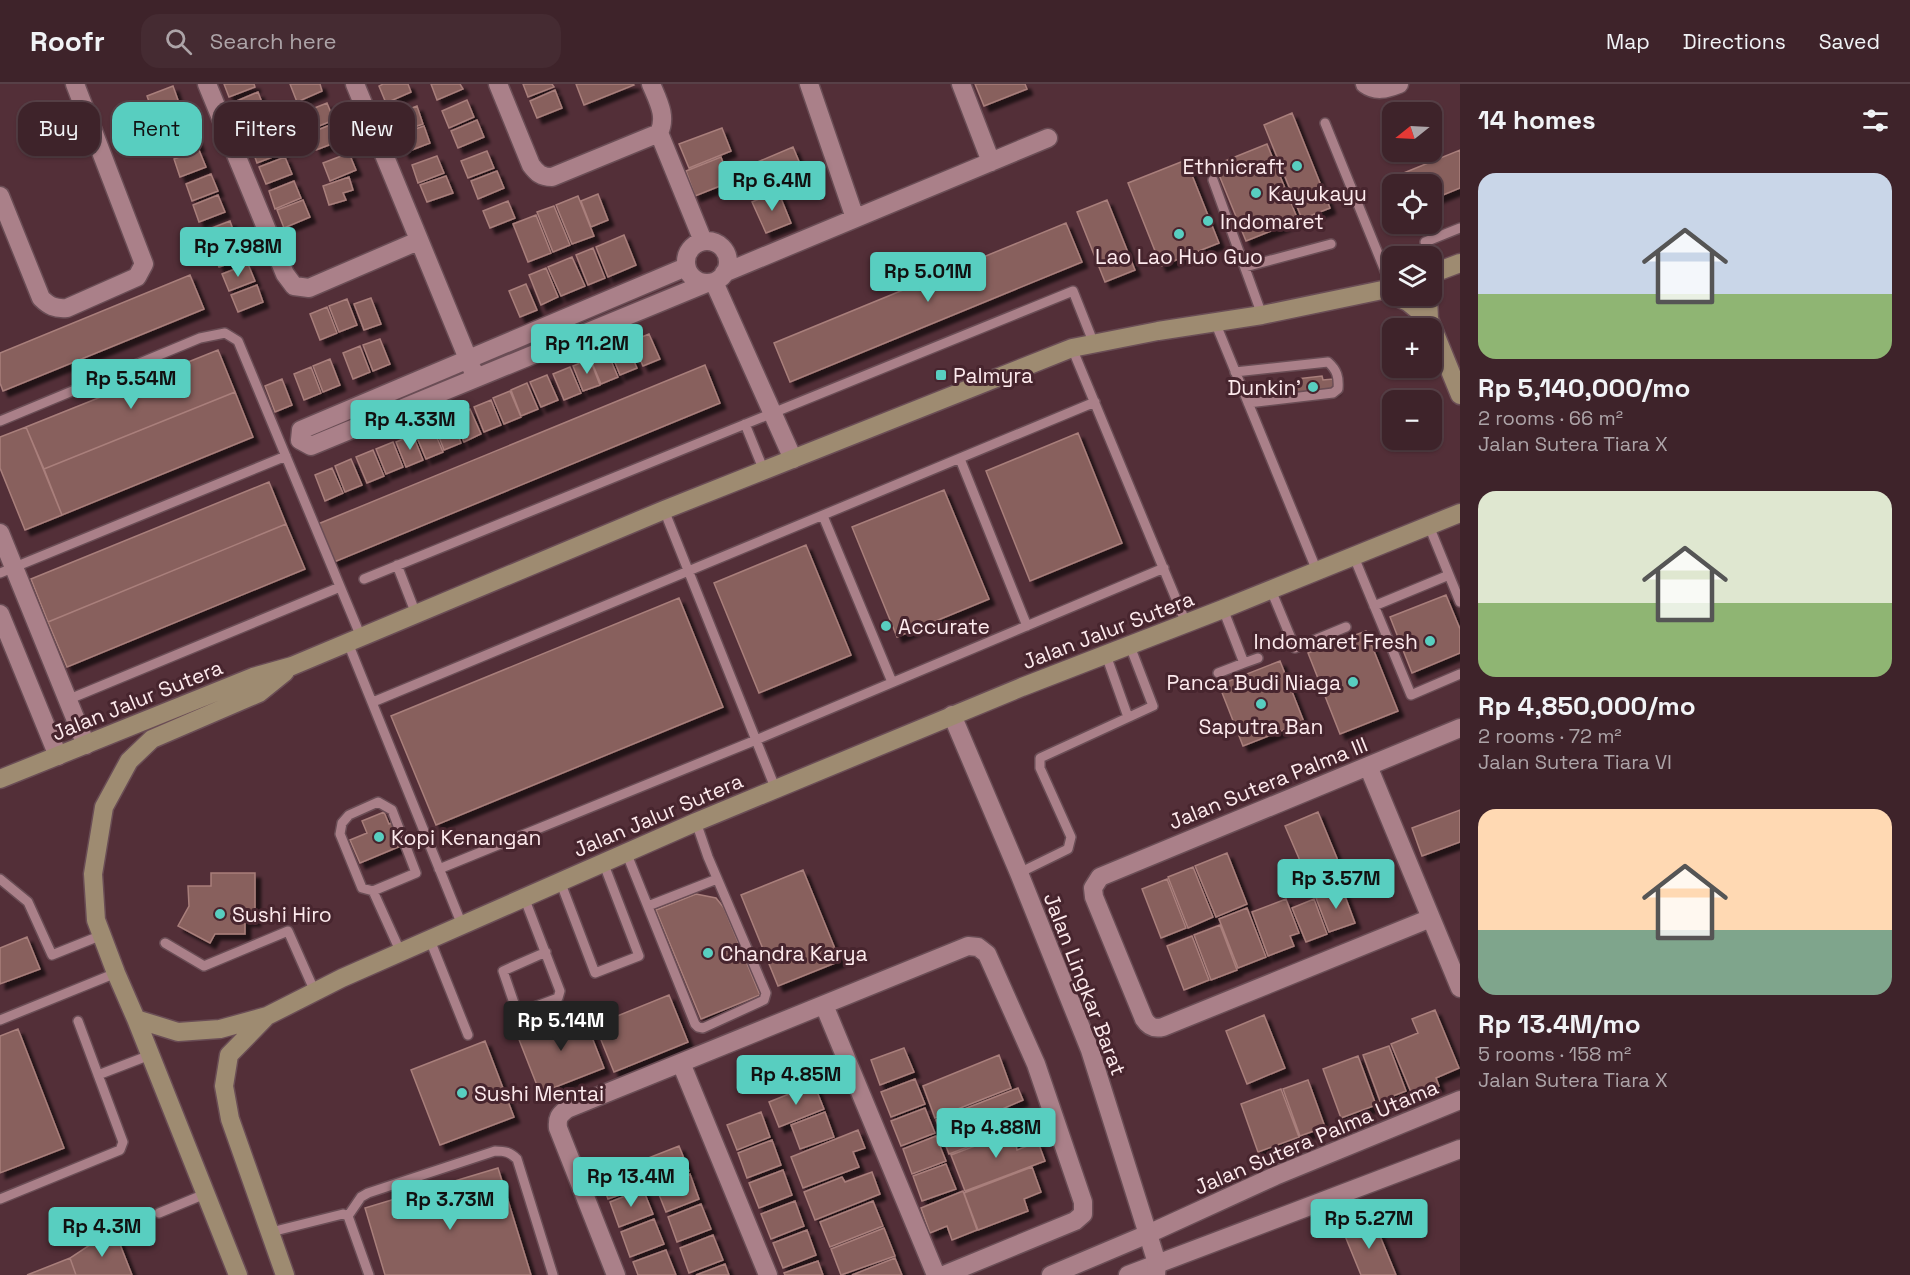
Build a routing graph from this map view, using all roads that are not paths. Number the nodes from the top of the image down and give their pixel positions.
1 (75, 84) edge
2 (207, 84) edge
3 (355, 84) edge
4 (498, 84) edge
5 (651, 84) edge
6 (809, 84) edge
7 (961, 84) edge
8 (1399, 84) edge
9 (1372, 87) edge
10 (1325, 123) dead end
11 (659, 134) junction
12 (1048, 138) dead end
13 (991, 162) junction
14 (1213, 180) dead end
15 (0, 196) edge
16 (855, 218) junction
17 (1460, 228) edge
18 (418, 241) junction
19 (703, 241) junction
20 (1425, 242) dead end
21 (1331, 244) dead end
22 (1460, 263) edge
23 (686, 267) junction
24 (1245, 267) junction
25 (1382, 270) edge
26 (1442, 271) edge
27 (715, 279) junction
28 (1382, 292) edge
29 (1413, 306) edge
30 (1262, 315) junction
31 (1428, 318) edge
32 (1215, 322) junction
33 (1094, 344) junction
34 (1072, 348) junction
35 (1442, 351) edge
36 (468, 360) junction
37 (1235, 372) junction
38 (476, 379) junction
39 (1460, 395) edge
40 (1095, 402) junction
41 (1248, 403) junction
42 (772, 413) junction
43 (0, 421) edge
44 (745, 424) junction
45 (286, 456) junction
46 (793, 459) junction
47 (960, 459) junction
48 (764, 471) junction
49 (664, 510) junction
50 (1460, 513) edge
51 (824, 516) junction
52 (1429, 526) junction
53 (0, 532) edge
54 (1354, 557) junction
55 (397, 565) junction
56 (1164, 568) junction
57 (7, 570) edge
58 (1317, 571) junction
59 (689, 572) junction
60 (1449, 575) junction
61 (364, 579) dead end
62 (340, 587) junction
63 (1271, 590) junction
64 (1460, 602) edge
65 (1374, 606) junction
66 (1223, 609) junction
67 (0, 614) edge
68 (416, 614) junction
69 (1186, 623) junction
70 (1027, 626) junction
71 (1346, 627) dead end
72 (354, 640) junction
73 (1130, 646) junction
74 (1106, 655) junction
75 (1258, 658) dead end
76 (1244, 663) junction
77 (292, 666) junction
78 (1218, 673) dead end
79 (1460, 674) edge
80 (892, 682) junction
81 (67, 699) junction
82 (373, 702) junction
83 (952, 715) junction
84 (1128, 717) junction
85 (1460, 728) edge
86 (756, 740) junction
87 (86, 745) junction
88 (58, 756) junction
89 (1368, 766) junction
90 (0, 779) edge
91 (776, 790) junction
92 (696, 822) junction
93 (626, 852) junction
94 (603, 862) junction
95 (439, 869) junction
96 (1018, 873) junction
97 (0, 879) edge
98 (717, 879) junction
99 (560, 881) junction
100 (374, 891) junction
101 (524, 897) junction
102 (648, 906) junction
103 (1431, 918) junction
104 (462, 925) junction
105 (102, 935) junction
106 (430, 940) junction
107 (165, 943) dead end
108 (546, 952) junction
109 (401, 953) junction
110 (116, 973) junction
111 (1460, 988) edge
112 (315, 993) junction
113 (824, 1005) junction
114 (267, 1017) junction
115 (136, 1019) junction
116 (0, 1020) edge
117 (78, 1021) dead end
118 (468, 1035) dead end
119 (150, 1056) junction
120 (681, 1063) junction
121 (98, 1075) junction
122 (1460, 1100) edge
123 (1460, 1149) edge
124 (205, 1194) junction
125 (0, 1199) edge
126 (159, 1213) dead end
127 (348, 1216) junction
128 (271, 1232) junction
129 (1148, 1234) junction
130 (606, 1251) junction
131 (1156, 1269) edge
132 (238, 1275) edge
133 (285, 1275) edge
134 (369, 1275) edge
135 (554, 1275) edge
136 (610, 1275) edge
137 (616, 1275) edge
138 (768, 1275) edge
139 (936, 1275) edge
140 (944, 1275) edge
141 (1051, 1275) edge
142 (1128, 1275) edge

1 - 15 street
2 - 18 street
3 - 18 street
4 - 11 street
5 - 11 street
6 - 16 street
7 - 13 street
8 - 9 street
10 - 25 lane
11 - 19 street
12 - 13 street
13 - 16 street
14 - 24 lane
16 - 27 street
17 - 20 lane
18 - 36 street
19 - 23 street
19 - 27 street
21 - 24 lane
22 - 26 main road
23 - 27 street
23 - 36 street
24 - 30 lane
27 - 38 street
27 - 42 street
28 - 30 main road, Jalan Jalur Sutera
29 - 31 main road
30 - 32 main road, Jalan Jalur Sutera
32 - 33 main road, Jalan Jalur Sutera
32 - 37 lane
33 - 34 main road, Jalan Jalur Sutera
33 - 42 lane
34 - 40 lane
34 - 46 main road, Jalan Jalur Sutera
35 - 39 main road
36 - 38 street
36 - 38 street
37 - 41 lane
37 - 41 lane
40 - 47 lane
40 - 56 lane
41 - 58 lane
42 - 44 lane
42 - 46 street
43 - 45 lane
44 - 48 lane
44 - 55 lane
45 - 57 lane
45 - 62 lane
46 - 48 main road, Jalan Jalur Sutera
47 - 51 lane
47 - 70 lane
48 - 49 main road, Jalan Jalur Sutera
49 - 59 lane
49 - 68 main road, Jalan Jalur Sutera
50 - 52 main road, Jalan Jalur Sutera
51 - 59 lane
51 - 80 lane
52 - 54 main road, Jalan Jalur Sutera
52 - 60 lane
53 - 57 street
54 - 58 main road, Jalan Jalur Sutera
54 - 65 lane
55 - 61 lane
55 - 68 lane
56 - 69 lane
56 - 70 lane
57 - 81 street
58 - 63 main road, Jalan Jalur Sutera
59 - 82 lane
59 - 86 lane
60 - 64 lane
60 - 65 lane
62 - 72 lane
62 - 81 lane
63 - 66 main road, Jalan Jalur Sutera
63 - 71 lane
65 - 79 lane
66 - 69 main road, Jalan Jalur Sutera
66 - 76 lane
67 - 88 street
68 - 72 main road, Jalan Jalur Sutera
69 - 73 main road, Jalan Jalur Sutera
70 - 80 lane
72 - 77 main road, Jalan Jalur Sutera
72 - 82 lane
73 - 74 main road, Jalan Jalur Sutera
73 - 84 lane
74 - 83 main road, Jalan Jalur Sutera
74 - 84 lane
75 - 76 lane
76 - 78 lane
77 - 87 main road, Jalan Jalur Sutera
77 - 105 main road, Jalan Jalur Sutera
80 - 86 lane
81 - 87 street
82 - 95 lane
83 - 91 main road, Jalan Jalur Sutera
83 - 96 street, Jalan Lingkar Barat
84 - 96 lane
85 - 89 street, Jalan Sutera Palma III
86 - 91 lane
86 - 95 lane
87 - 88 main road, Jalan Jalur Sutera
88 - 90 main road, Jalan Jalur Sutera
89 - 103 street
89 - 103 street, Jalan Sutera Palma III
91 - 92 main road, Jalan Jalur Sutera
92 - 93 main road, Jalan Jalur Sutera
92 - 98 lane
93 - 94 main road, Jalan Jalur Sutera
93 - 102 lane
94 - 99 main road, Jalan Jalur Sutera
94 - 99 lane
95 - 104 lane
96 - 129 street, Jalan Lingkar Barat
97 - 105 lane
98 - 102 lane
98 - 102 lane
99 - 101 main road, Jalan Jalur Sutera
100 - 100 lane
100 - 109 lane
101 - 104 main road, Jalan Jalur Sutera
101 - 108 lane
103 - 111 street
104 - 106 main road, Jalan Jalur Sutera
105 - 110 main road, Jalan Jalur Sutera
106 - 109 main road, Jalan Jalur Sutera
106 - 118 lane
107 - 112 lane
108 - 108 lane
109 - 112 main road, Jalan Jalur Sutera
110 - 115 main road, Jalan Jalur Sutera
110 - 116 lane
112 - 114 main road, Jalan Jalur Sutera
113 - 120 street
113 - 139 street
113 - 140 street
114 - 115 main road, Jalan Jalur Sutera
114 - 128 main road
115 - 119 main road
117 - 121 lane
119 - 121 lane
119 - 124 main road
120 - 130 street
120 - 138 street
121 - 125 lane
122 - 129 street, Jalan Sutera Palma Utama
123 - 131 street
124 - 126 lane
124 - 132 main road
127 - 128 lane
127 - 134 lane
127 - 135 lane
128 - 133 main road
129 - 131 street, Jalan Lingkar Barat
129 - 141 street, Jalan Sutera Palma Utama
130 - 136 street
130 - 137 street
131 - 142 street

